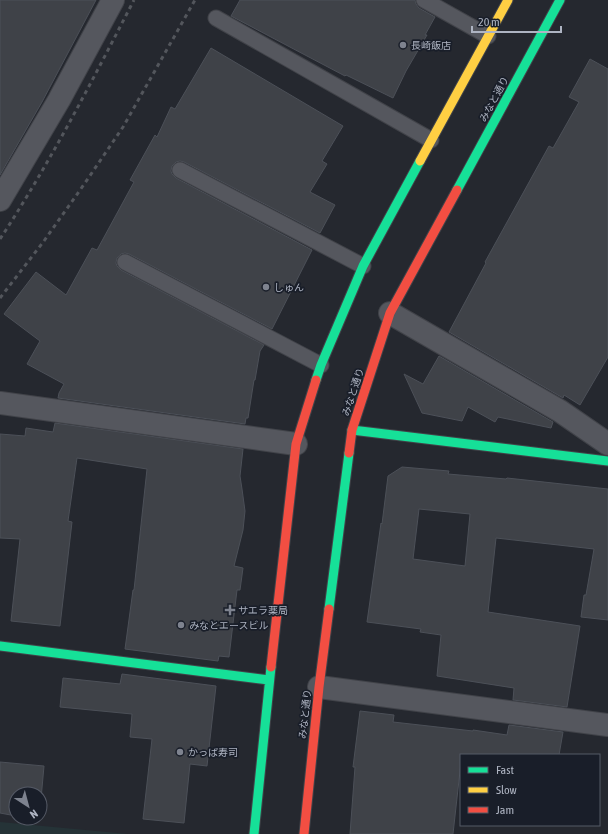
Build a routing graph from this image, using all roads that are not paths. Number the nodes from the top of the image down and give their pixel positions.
1 (113, 0) edge
2 (424, 0) edge
3 (508, 0) edge
4 (560, 0) edge
5 (216, 18) dead end
6 (488, 36) junction
7 (431, 140) junction
8 (180, 170) dead end
9 (0, 200) edge
10 (125, 262) dead end
11 (363, 266) junction
12 (390, 313) junction
13 (321, 365) junction
14 (0, 403) edge
15 (352, 430) junction
16 (296, 444) junction
17 (608, 444) edge
18 (608, 461) edge
19 (0, 646) edge
20 (269, 680) junction
21 (319, 687) junction
22 (608, 725) edge
23 (254, 834) edge
24 (304, 834) edge

1 - 9 street
2 - 6 lane
3 - 6 main road
4 - 12 main road, みなと通り
5 - 7 lane
6 - 7 main road
7 - 11 main road
8 - 11 lane
10 - 13 lane
11 - 13 main road
12 - 15 main road, みなと通り
12 - 17 street
13 - 16 main road
14 - 16 street
15 - 18 main road
15 - 21 main road, みなと通り
16 - 20 main road
19 - 20 main road
20 - 23 main road
21 - 22 street
21 - 24 main road, みなと通り

